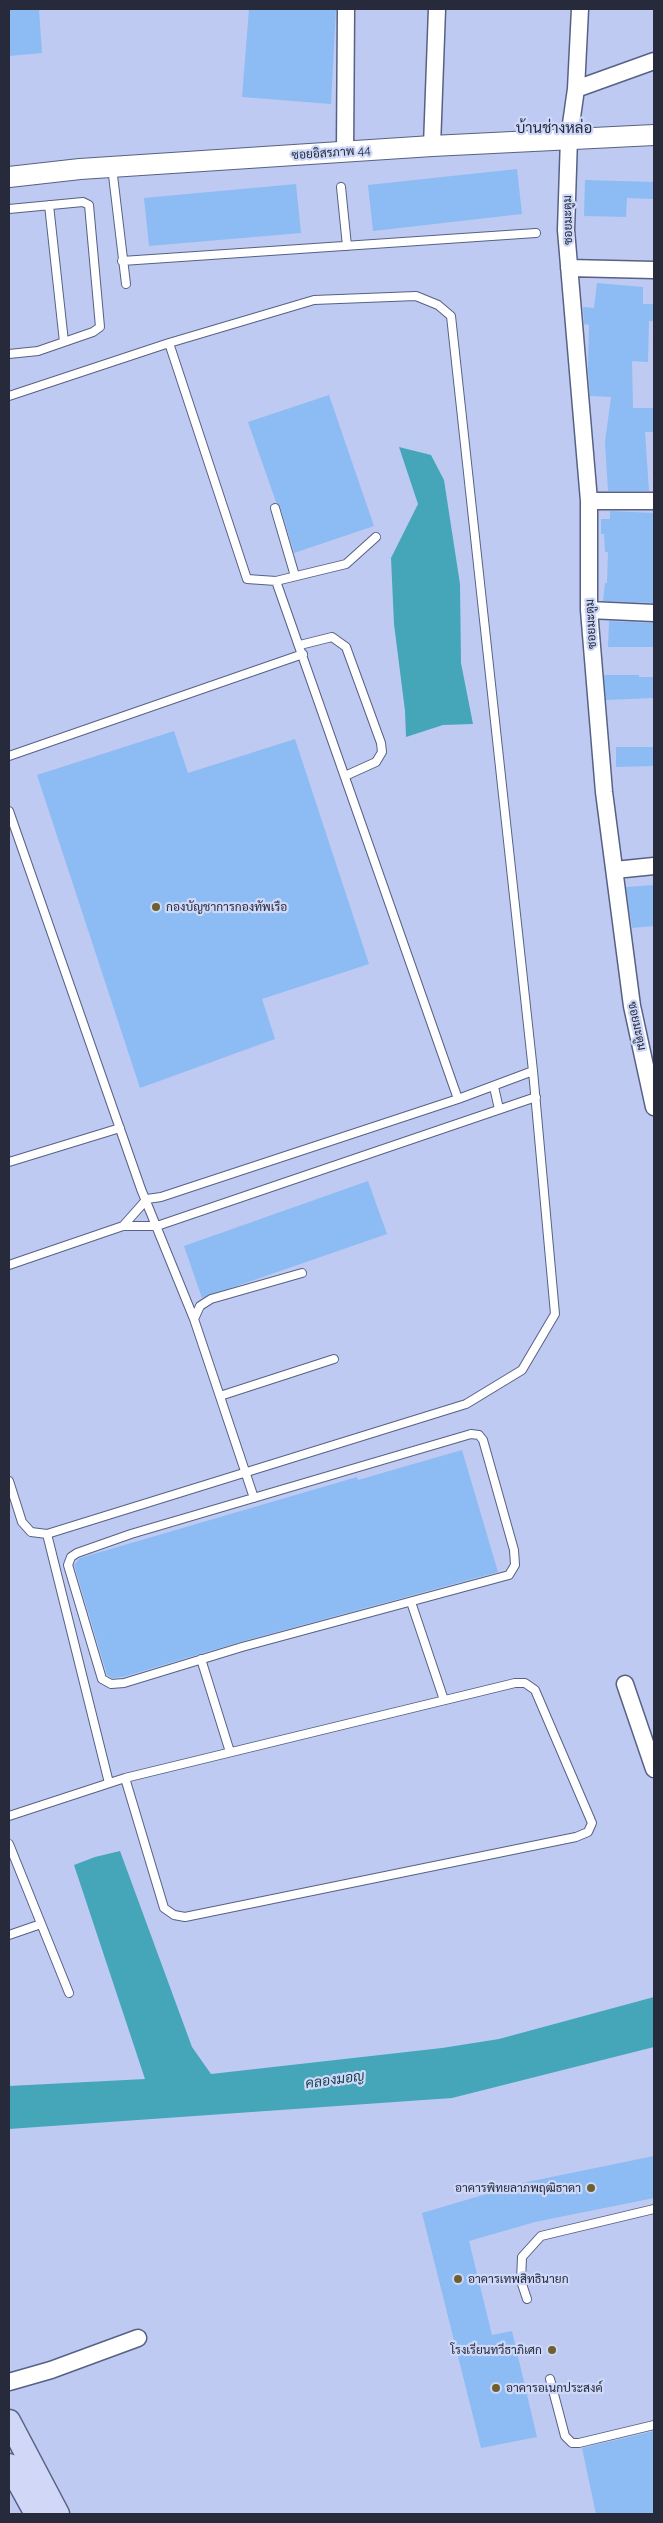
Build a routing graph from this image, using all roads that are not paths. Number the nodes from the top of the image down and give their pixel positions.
1 (346, 9) edge
2 (437, 9) edge
3 (580, 9) edge
4 (654, 61) edge
5 (576, 89) junction
6 (654, 135) edge
7 (569, 138) junction
8 (432, 146) junction
9 (345, 152) junction
10 (112, 167) junction
11 (9, 178) edge
12 (341, 187) dead end
13 (49, 205) junction
14 (9, 209) edge
15 (536, 233) dead end
16 (347, 246) junction
17 (122, 261) junction
18 (569, 268) junction
19 (654, 270) edge
20 (126, 284) dead end
21 (64, 342) junction
22 (169, 344) junction
23 (9, 354) edge
24 (9, 396) edge
25 (589, 501) junction
26 (654, 502) edge
27 (275, 508) dead end
28 (376, 537) dead end
29 (295, 576) junction
30 (276, 581) junction
31 (589, 610) junction
32 (654, 613) edge
33 (300, 645) junction
34 (303, 654) junction
35 (9, 756) edge
36 (346, 776) junction
37 (9, 811) edge
38 (654, 866) edge
39 (615, 870) junction
40 (533, 1072) junction
41 (494, 1086) junction
42 (536, 1097) junction
43 (458, 1099) junction
44 (654, 1107) edge
45 (499, 1109) junction
46 (120, 1128) junction
47 (9, 1162) edge
48 (147, 1199) junction
49 (122, 1226) junction
50 (157, 1226) junction
51 (9, 1265) edge
52 (302, 1273) dead end
53 (194, 1319) junction
54 (334, 1359) dead end
55 (220, 1396) junction
56 (246, 1470) junction
57 (9, 1481) edge
58 (254, 1498) junction
59 (47, 1534) junction
60 (411, 1602) junction
61 (201, 1659) junction
62 (625, 1684) dead end
63 (444, 1700) junction
64 (230, 1752) junction
65 (654, 1770) edge
66 (125, 1778) junction
67 (109, 1783) junction
68 (9, 1816) edge
69 (9, 1844) edge
70 (41, 1924) junction
71 (9, 1935) edge
72 (69, 1993) dead end
73 (654, 2209) edge
74 (527, 2299) dead end
75 (138, 2338) dead end
76 (550, 2379) dead end
77 (9, 2382) edge
78 (9, 2421) edge
79 (654, 2424) edge
80 (9, 2464) edge
81 (36, 2514) edge
82 (58, 2514) edge

1 - 9 street
2 - 8 street
3 - 5 street, ซอยมะตูม
4 - 5 street
5 - 7 street, ซอยมะตูม
6 - 7 street, ซอยอิสรภาพ 44
7 - 8 street, ซอยอิสรภาพ 44
7 - 18 street, ซอยมะตูม
8 - 9 street, ซอยอิสรภาพ 44
9 - 10 street, ซอยอิสรภาพ 44
10 - 11 street, ซอยอิสรภาพ 44
10 - 17 lane
12 - 16 lane
13 - 14 lane
13 - 21 lane
13 - 21 lane
15 - 16 lane
16 - 17 lane
17 - 20 lane
18 - 19 street
18 - 25 street, ซอยมะตูม
21 - 23 lane
22 - 24 lane
22 - 30 lane
22 - 40 lane
25 - 26 street
25 - 31 street, ซอยมะตูม
27 - 29 lane
28 - 29 lane
29 - 30 lane
30 - 33 lane
31 - 32 street
31 - 39 street, ซอยมะตูม
33 - 34 lane
33 - 36 lane
34 - 35 lane
34 - 36 lane
36 - 43 lane
37 - 46 lane
38 - 39 street
39 - 44 street, ซอยมะตูม
40 - 41 lane
40 - 42 lane
41 - 43 lane
41 - 45 lane
42 - 45 lane
42 - 56 lane
43 - 48 lane
45 - 50 lane
46 - 47 lane
46 - 48 lane
48 - 49 lane
48 - 50 lane
49 - 50 lane
49 - 51 lane
50 - 53 lane
52 - 53 lane
53 - 55 lane
54 - 55 lane
55 - 56 lane
56 - 58 lane
56 - 59 lane
57 - 59 lane
58 - 60 lane
58 - 61 lane
59 - 67 lane
60 - 61 lane
60 - 63 lane
61 - 64 lane
62 - 65 street
63 - 64 lane
63 - 66 lane
64 - 66 lane
66 - 67 lane
67 - 68 lane
69 - 70 lane
70 - 71 lane
70 - 72 lane
73 - 74 lane
75 - 77 street
76 - 79 lane
78 - 82 main road
80 - 81 main road

